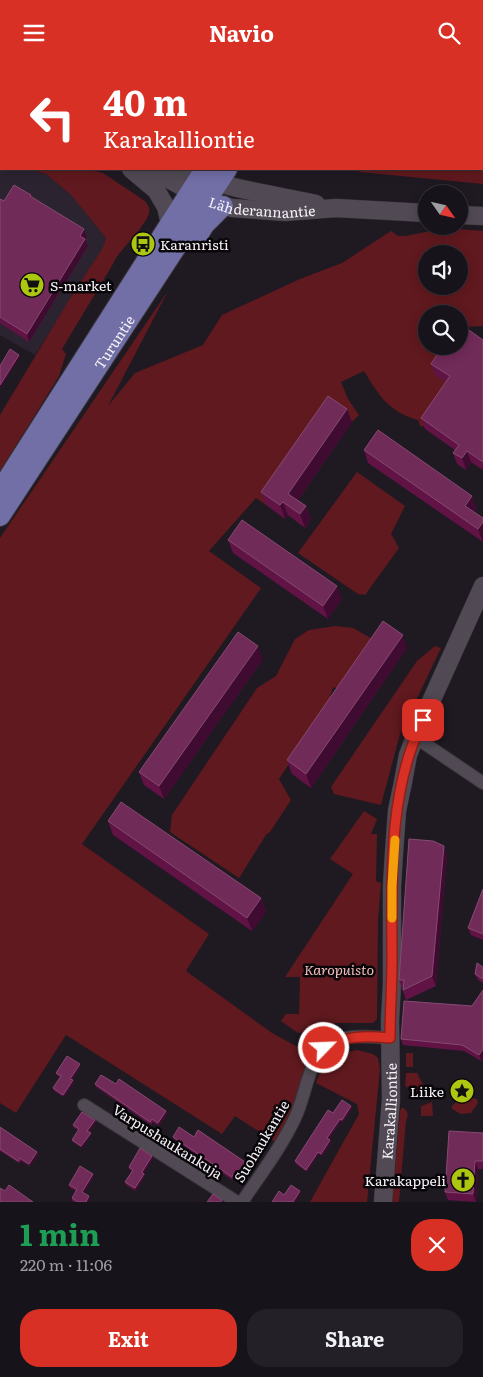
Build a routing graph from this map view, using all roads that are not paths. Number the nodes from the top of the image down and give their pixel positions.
1 (132, 170) edge
2 (154, 170) edge
3 (184, 170) edge
4 (210, 185) edge
5 (336, 208) junction
6 (418, 213) edge
7 (468, 215) edge
8 (483, 216) edge
9 (170, 225) junction
10 (0, 491) edge
11 (0, 516) edge
12 (483, 587) edge
13 (415, 737) junction
14 (483, 783) edge
15 (390, 1038) junction
16 (84, 1105) dead end
17 (237, 1202) edge
18 (242, 1202) edge
19 (383, 1202) edge

1 - 9 street
2 - 4 street
3 - 4 street
4 - 5 street, Lähderannantie
4 - 5 street, Lähderannantie
4 - 9 main road, Turuntie
4 - 11 main road, Turuntie
5 - 6 street, Lähderannantie
7 - 8 street
9 - 10 main road, Turuntie
12 - 13 street, Karakalliontie
13 - 14 street
13 - 15 street, Karakalliontie
15 - 18 street, Suohaukantie
15 - 19 street, Karakalliontie
16 - 17 street, Varpushaukankuja

